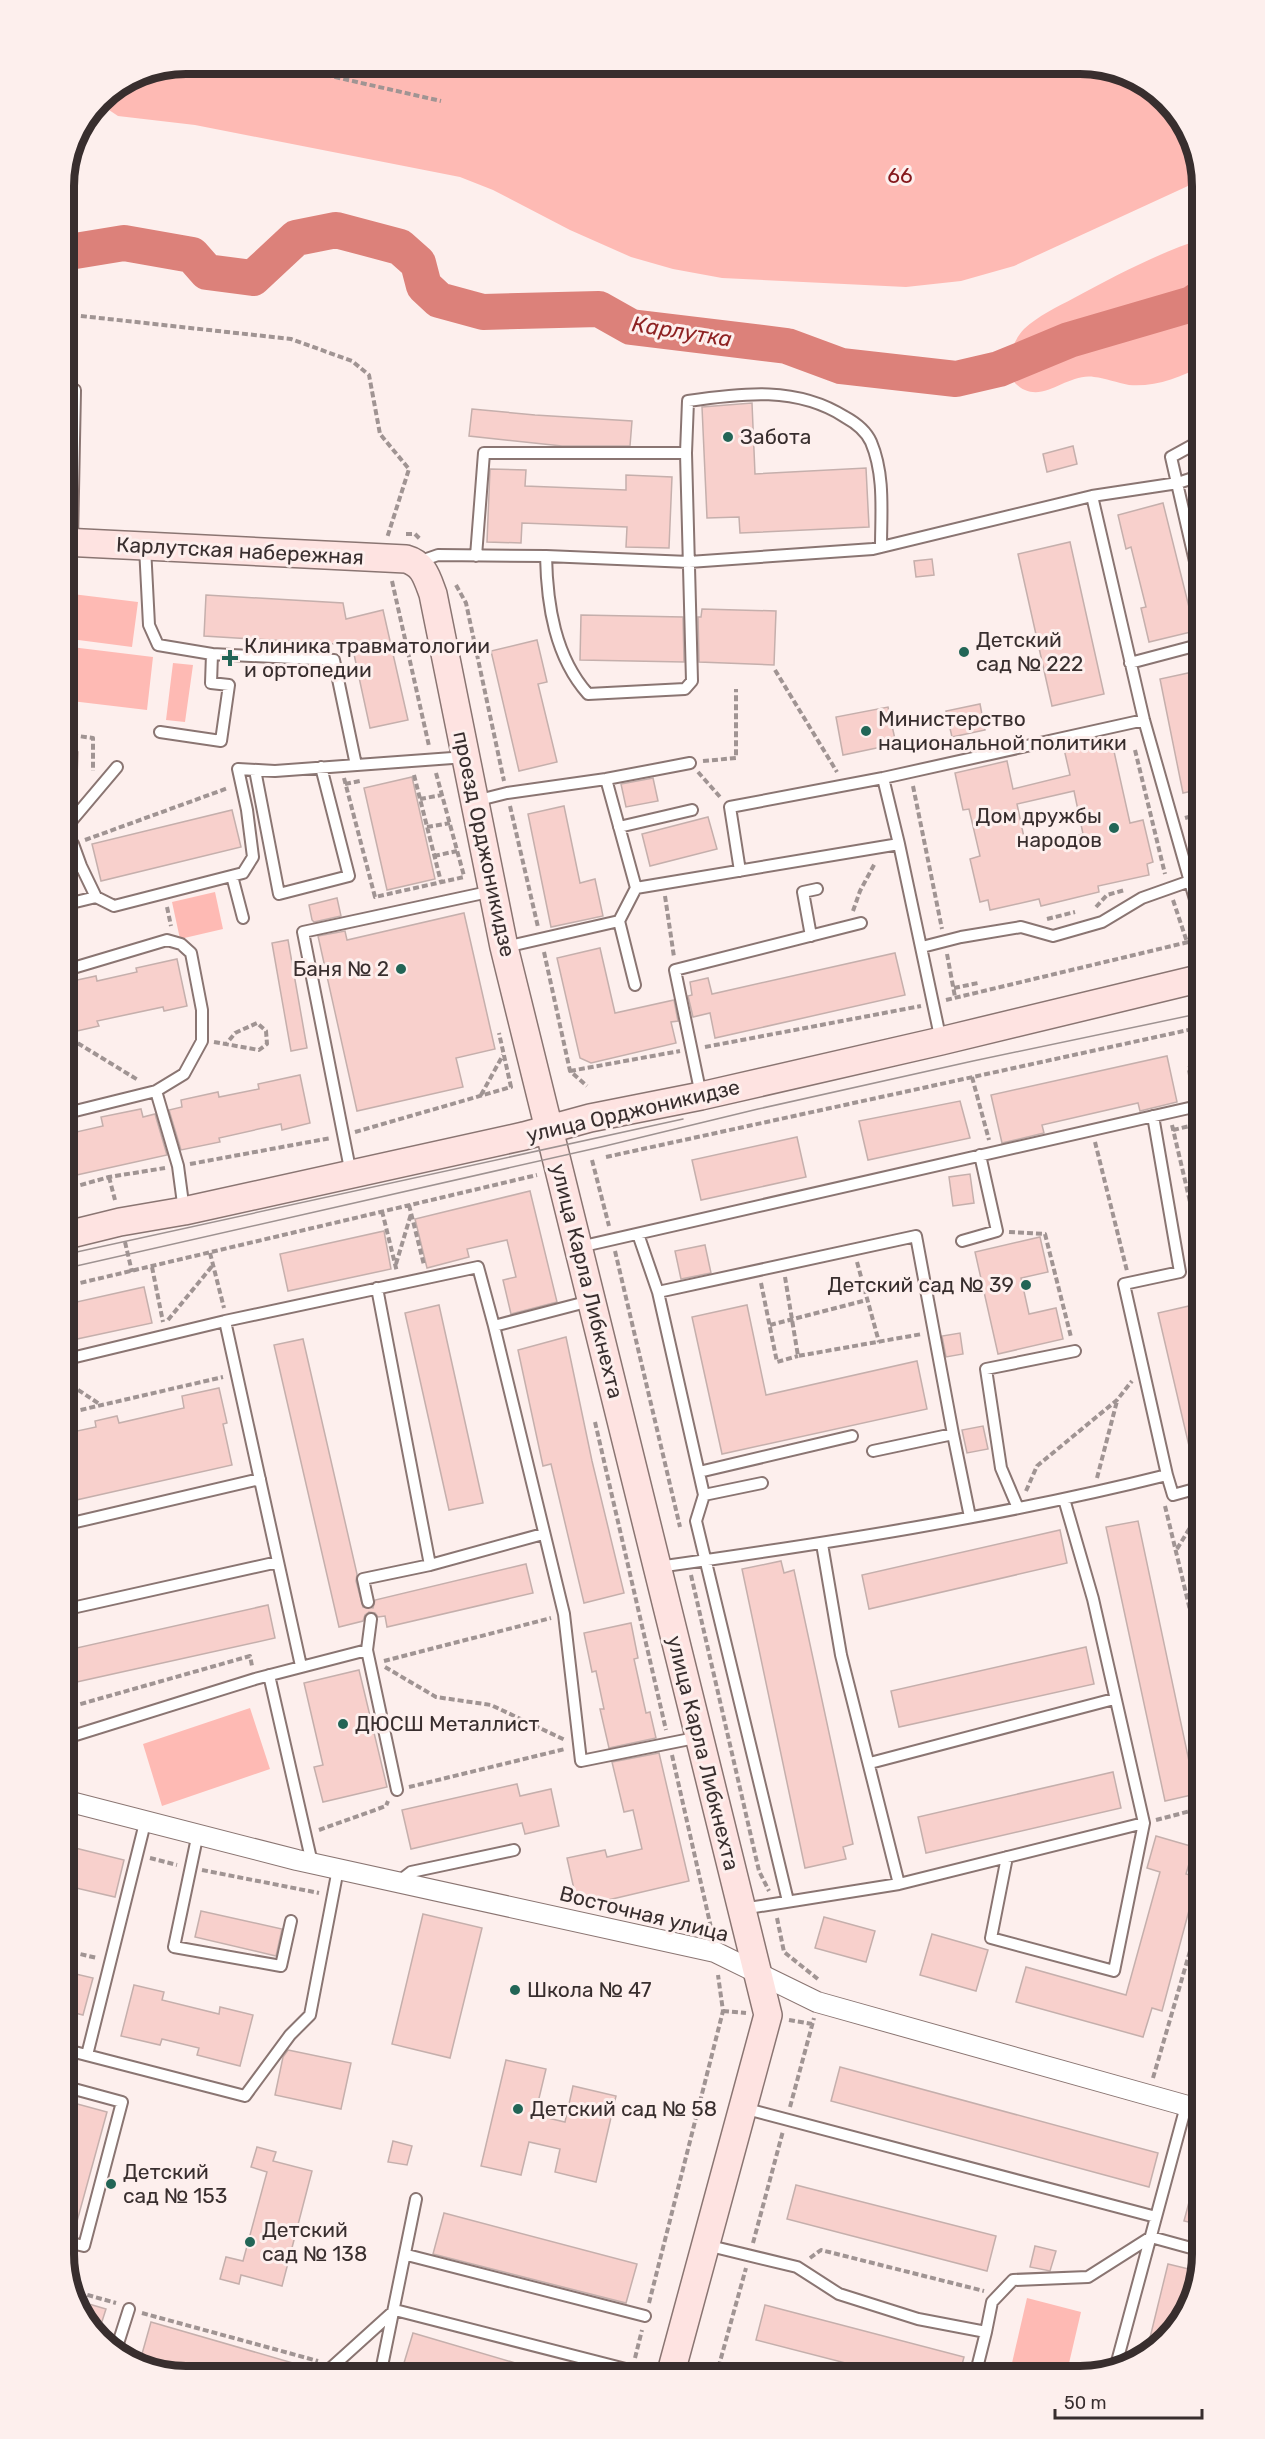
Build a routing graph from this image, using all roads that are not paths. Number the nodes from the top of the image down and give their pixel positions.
1 (75, 390) dead end
2 (74, 398) edge
3 (1192, 445) edge
4 (686, 453) junction
5 (1192, 478) edge
6 (1178, 483) junction
7 (1092, 496) junction
8 (74, 543) edge
9 (145, 546) junction
10 (1192, 547) edge
11 (881, 548) junction
12 (476, 556) junction
13 (546, 556) junction
14 (416, 562) junction
15 (690, 562) junction
16 (1192, 647) edge
17 (212, 654) junction
18 (1130, 663) junction
19 (1144, 720) junction
20 (160, 732) dead end
21 (466, 757) junction
22 (690, 763) road end
23 (356, 765) junction
24 (117, 767) dead end
25 (321, 767) junction
26 (255, 770) junction
27 (883, 778) junction
28 (606, 779) junction
29 (475, 801) junction
30 (692, 810) dead end
31 (74, 817) edge
32 (619, 827) junction
33 (74, 844) road end
34 (900, 844) junction
35 (81, 866) junction
36 (74, 868) edge
37 (740, 871) junction
38 (232, 876) junction
39 (1190, 881) junction
40 (636, 888) junction
41 (1192, 888) edge
42 (818, 889) dead end
43 (481, 893) junction
44 (96, 897) junction
45 (74, 902) edge
46 (243, 918) dead end
47 (620, 921) junction
48 (861, 923) dead end
49 (811, 936) junction
50 (504, 947) junction
51 (922, 947) junction
52 (74, 968) edge
53 (1192, 980) edge
54 (635, 985) dead end
55 (941, 1041) junction
56 (156, 1091) junction
57 (701, 1096) junction
58 (1192, 1106) edge
59 (74, 1111) edge
60 (1153, 1116) junction
61 (549, 1128) junction
62 (980, 1155) junction
63 (351, 1174) junction
64 (184, 1211) junction
65 (74, 1233) edge
66 (638, 1233) junction
67 (963, 1241) dead end
68 (579, 1247) junction
69 (377, 1288) junction
70 (658, 1292) junction
71 (592, 1300) junction
72 (226, 1321) junction
73 (494, 1326) junction
74 (1075, 1351) road end
75 (74, 1357) edge
76 (953, 1434) junction
77 (852, 1436) dead end
78 (873, 1451) dead end
79 (699, 1472) junction
80 (1164, 1475) junction
81 (260, 1479) junction
82 (762, 1483) dead end
83 (1192, 1489) edge
84 (704, 1495) junction
85 (1064, 1499) junction
86 (1018, 1508) junction
87 (970, 1516) junction
88 (74, 1522) edge
89 (543, 1534) junction
90 (822, 1544) junction
91 (706, 1561) junction
92 (278, 1562) junction
93 (429, 1565) junction
94 (658, 1567) junction
95 (368, 1602) dead end
96 (74, 1608) edge
97 (372, 1619) dead end
98 (367, 1650) junction
99 (301, 1666) junction
100 (270, 1675) junction
101 (1114, 1700) junction
102 (74, 1736) edge
103 (700, 1737) junction
104 (870, 1763) junction
105 (397, 1790) road end
106 (74, 1803) edge
107 (146, 1820) junction
108 (1144, 1823) junction
109 (198, 1833) junction
110 (514, 1850) dead end
111 (1007, 1857) junction
112 (312, 1863) junction
113 (338, 1869) junction
114 (398, 1882) junction
115 (899, 1884) junction
116 (788, 1901) junction
117 (742, 1909) junction
118 (291, 1921) dead end
119 (758, 1974) junction
120 (74, 2052) edge
121 (87, 2055) junction
122 (74, 2089) edge
123 (1192, 2107) edge
124 (743, 2108) junction
125 (1192, 2114) edge
126 (416, 2199) dead end
127 (1156, 2217) junction
128 (1151, 2237) junction
129 (74, 2244) edge
130 (705, 2245) junction
131 (1192, 2248) edge
132 (407, 2255) junction
133 (129, 2309) road end
134 (395, 2310) junction
135 (645, 2316) road end
136 (986, 2332) junction
137 (119, 2343) edge
138 (1118, 2359) edge
139 (333, 2365) edge
140 (382, 2365) edge
141 (611, 2365) edge
142 (673, 2366) edge
143 (978, 2366) edge

1 - 2 lane
3 - 6 lane
4 - 11 lane
4 - 12 lane
4 - 15 lane
5 - 6 lane
6 - 7 lane
6 - 10 lane
7 - 11 lane
7 - 18 lane
8 - 9 main road, Карлутская набережная
9 - 14 main road, Карлутская набережная
9 - 17 lane
11 - 15 lane
12 - 13 lane
12 - 14 lane
13 - 15 lane
13 - 15 lane
14 - 21 main road, проезд Орджоникидзе
16 - 18 lane
17 - 20 lane
17 - 23 lane
18 - 19 lane
19 - 27 lane
19 - 39 lane
21 - 23 lane
21 - 29 main road, проезд Орджоникидзе
22 - 28 lane
23 - 25 lane
24 - 31 lane
25 - 26 lane
25 - 26 lane
26 - 38 lane
27 - 34 lane
27 - 37 lane
28 - 29 lane
28 - 32 lane
29 - 43 main road, проезд Орджоникидзе
30 - 32 lane
32 - 40 lane
33 - 35 lane
34 - 37 lane
34 - 51 lane
35 - 36 lane
35 - 44 lane
37 - 40 lane
38 - 44 lane
38 - 46 lane
39 - 41 lane
39 - 51 lane
40 - 47 lane
42 - 49 lane
43 - 50 main road, проезд Орджоникидзе
43 - 63 lane
44 - 45 lane
47 - 50 lane
47 - 54 lane
48 - 49 lane
49 - 57 lane
50 - 61 main road, проезд Орджоникидзе
51 - 55 lane
52 - 56 lane
53 - 55 main road, улица Орджоникидзе
55 - 57 main road, улица Орджоникидзе
56 - 59 lane
56 - 64 lane
57 - 61 main road, улица Орджоникидзе
58 - 60 lane
60 - 62 lane
60 - 80 lane
61 - 63 main road, улица Орджоникидзе
61 - 68 main road, улица Карла Либкнехта
62 - 66 lane
62 - 67 lane
63 - 64 main road, улица Орджоникидзе
64 - 65 main road, улица Орджоникидзе
66 - 68 lane
66 - 70 lane
68 - 71 main road, улица Карла Либкнехта
69 - 72 lane
69 - 73 lane
69 - 93 lane
70 - 76 lane
70 - 79 lane
71 - 73 lane
71 - 94 main road, улица Карла Либкнехта
72 - 75 lane
72 - 81 lane
73 - 89 lane
74 - 86 lane
76 - 78 lane
76 - 87 lane
77 - 79 lane
79 - 84 lane
80 - 83 lane
80 - 85 lane
81 - 88 lane
81 - 92 lane
82 - 84 lane
84 - 91 lane
85 - 86 lane
85 - 101 lane
86 - 87 lane
87 - 90 lane
89 - 93 lane
89 - 103 lane
90 - 91 lane
90 - 104 lane
91 - 94 lane
91 - 116 lane
92 - 96 lane
92 - 99 lane
93 - 95 lane
94 - 103 main road, улица Карла Либкнехта
97 - 98 lane
98 - 99 lane
98 - 105 lane
99 - 100 lane
100 - 102 lane
100 - 112 lane
101 - 104 lane
101 - 108 lane
103 - 117 main road, улица Карла Либкнехта
104 - 115 lane
106 - 107 street, Восточная улица
107 - 109 street, Восточная улица
107 - 121 lane
108 - 111 lane
108 - 111 lane
109 - 112 street, Восточная улица
109 - 118 lane
110 - 114 lane
111 - 115 lane
112 - 113 street, Восточная улица
113 - 114 street, Восточная улица
113 - 121 lane
114 - 119 street, Восточная улица
115 - 116 lane
116 - 117 lane
117 - 119 main road, улица Карла Либкнехта
119 - 123 street, Восточная улица
119 - 124 main road, улица Карла Либкнехта
120 - 121 lane
122 - 129 lane
124 - 127 lane
124 - 130 main road, улица Карла Либкнехта
125 - 127 lane
126 - 132 lane
127 - 128 lane
128 - 131 lane
128 - 136 lane
128 - 138 lane
130 - 136 lane
130 - 142 main road, улица Карла Либкнехта
132 - 134 lane
132 - 135 lane
133 - 137 lane
134 - 139 lane
134 - 140 lane
134 - 141 lane
136 - 143 lane

